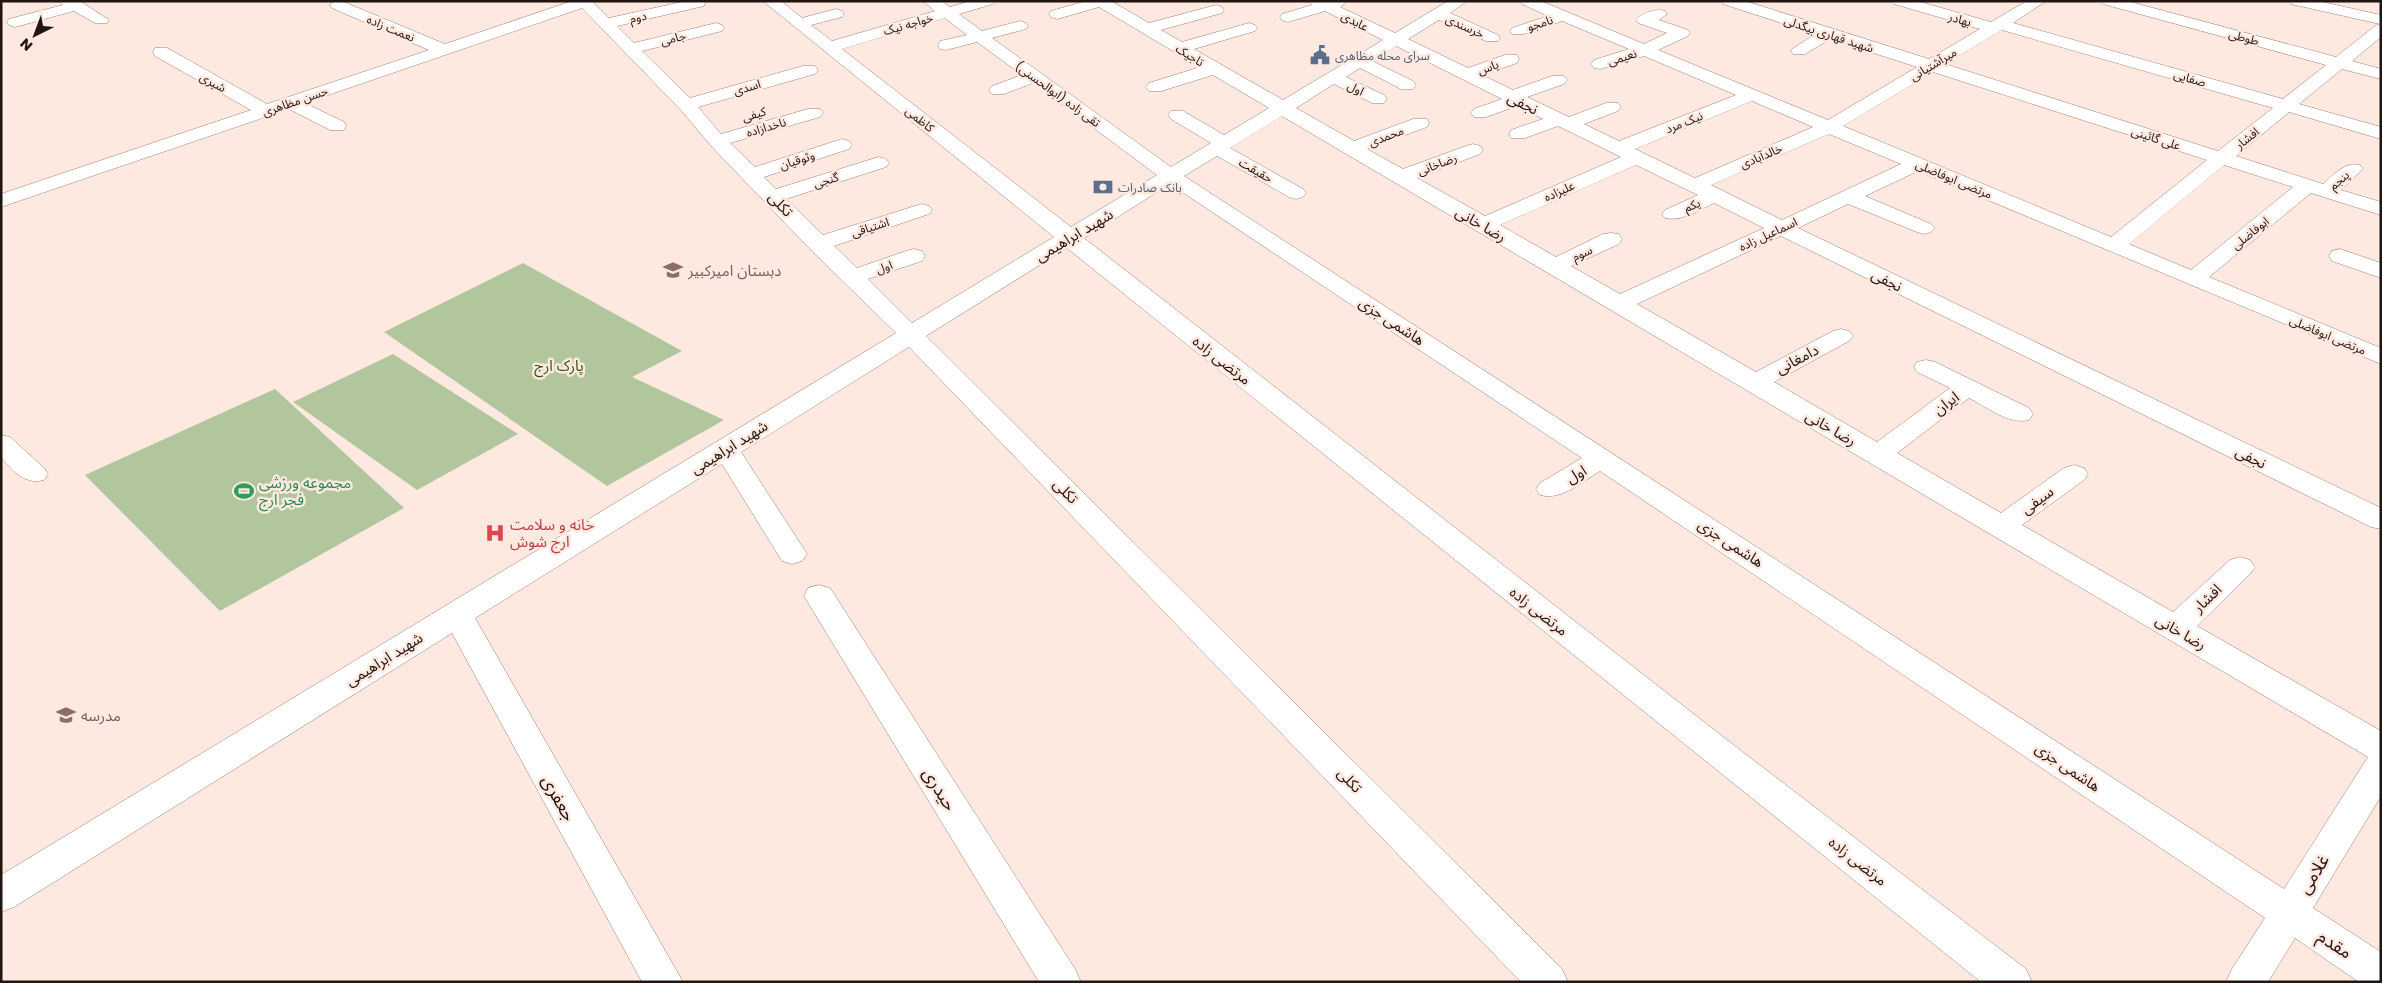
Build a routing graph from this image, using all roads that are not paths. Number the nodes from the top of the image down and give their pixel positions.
1 (771, 1) edge
2 (931, 1) edge
3 (988, 1) edge
4 (1344, 1) edge
5 (1527, 1) edge
6 (1728, 1) edge
7 (1899, 1) edge
8 (2038, 1) edge
9 (2108, 1) edge
10 (2296, 1) edge
11 (585, 2) edge
12 (1104, 2) edge
13 (1456, 2) edge
14 (76, 3) edge
15 (699, 3) dead end
16 (1321, 4) edge
17 (338, 6) dead end
18 (1216, 10) dead end
19 (946, 13) junction
20 (836, 14) dead end
21 (1057, 14) dead end
22 (1438, 14) junction
23 (1659, 14) dead end
24 (1563, 16) junction
25 (1288, 17) dead end
26 (101, 20) dead end
27 (2381, 20) edge
28 (15, 22) dead end
29 (799, 23) junction
30 (606, 24) junction
31 (1020, 26) dead end
32 (1996, 26) junction
33 (716, 28) dead end
34 (1249, 28) dead end
35 (1147, 29) junction
36 (2381, 29) edge
37 (1518, 31) dead end
38 (1829, 34) junction
39 (978, 36) junction
40 (1492, 38) dead end
41 (1393, 40) junction
42 (946, 45) dead end
43 (829, 46) junction
44 (1179, 48) junction
45 (630, 49) junction
46 (444, 50) junction
47 (1644, 50) junction
48 (1799, 50) dead end
49 (160, 52) dead end
50 (1511, 59) dead end
51 (1359, 61) junction
52 (2340, 63) junction
53 (1600, 64) dead end
54 (1930, 66) junction
55 (1213, 69) junction
56 (809, 70) dead end
57 (2381, 74) edge
58 (1465, 75) junction
59 (1034, 77) junction
60 (1334, 77) junction
61 (1558, 80) dead end
62 (1407, 85) dead end
63 (1155, 87) dead end
64 (998, 90) dead end
65 (1751, 95) junction
66 (1378, 99) dead end
67 (1513, 99) junction
68 (291, 103) junction
69 (686, 105) junction
70 (2286, 106) junction
71 (808, 107) dead end
72 (1612, 107) dead end
73 (1282, 108) junction
74 (266, 111) junction
75 (1480, 113) dead end
76 (1177, 115) dead end
77 (1420, 123) dead end
78 (337, 126) dead end
79 (1562, 127) junction
80 (1829, 127) junction
81 (2381, 133) edge
82 (712, 134) junction
83 (1518, 134) dead end
84 (842, 145) dead end
85 (1220, 145) junction
86 (1352, 148) junction
87 (1473, 150) dead end
88 (1626, 153) junction
89 (2221, 158) junction
90 (879, 163) dead end
91 (1917, 164) junction
92 (2353, 169) dead end
93 (751, 174) junction
94 (1170, 176) junction
95 (1401, 177) junction
96 (1693, 186) junction
97 (2317, 189) junction
98 (1296, 193) dead end
99 (774, 196) junction
100 (1713, 196) junction
101 (1849, 196) junction
102 (1, 201) edge
103 (922, 210) dead end
104 (2381, 210) edge
105 (1672, 214) dead end
106 (1483, 225) junction
107 (1780, 228) junction
108 (1924, 228) dead end
109 (1068, 238) junction
110 (1611, 239) dead end
111 (818, 244) junction
112 (2113, 246) junction
113 (914, 256) dead end
114 (2340, 256) dead end
115 (1554, 266) junction
116 (2381, 271) edge
117 (854, 277) junction
118 (2193, 279) junction
119 (1618, 304) junction
120 (912, 335) junction
121 (1841, 336) dead end
122 (2381, 357) edge
123 (1926, 367) dead end
124 (1754, 383) junction
125 (1967, 387) junction
126 (2020, 414) dead end
127 (726, 449) junction
128 (8, 450) edge
129 (1877, 455) junction
130 (1602, 458) junction
131 (34, 474) dead end
132 (2074, 474) dead end
133 (1550, 489) dead end
134 (2381, 520) edge
135 (2000, 527) junction
136 (792, 554) dead end
137 (2240, 567) dead end
138 (818, 596) dead end
139 (457, 614) junction
140 (2175, 628) junction
141 (2381, 748) edge
142 (2381, 766) edge
143 (1, 895) edge
144 (2288, 914) junction
145 (2381, 974) edge
146 (663, 982) edge
147 (1061, 982) edge
148 (1548, 982) edge
149 (2012, 982) edge
150 (2246, 982) edge

1 - 29 street, کاظمی
2 - 19 street, تقی زاده (ابوالحسنی)
3 - 19 street, خواجه نیک
4 - 16 street
5 - 24 street, مرتضی ابوفاضلی
6 - 38 street, شهید قهاری بیگدلی
7 - 32 street, بهادر
8 - 32 street, میرآشتیانی
9 - 52 street, طوطی
10 - 27 street
11 - 30 street, تکلی
11 - 46 street, حسن مظاهری
12 - 21 street
12 - 35 street, تاجیک
13 - 22 street, شهید ابراهیمی
14 - 26 street
14 - 28 street
15 - 30 street, دوم
16 - 25 street
16 - 41 street, عابدی
17 - 46 street, نعمت زاده
18 - 35 street
19 - 39 street, تقی زاده (ابوالحسنی)
19 - 43 street, خواجه نیک
20 - 29 street
22 - 40 street, خرسندی
22 - 41 street, شهید ابراهیمی
23 - 47 street, نعیمی
24 - 37 street, نامجو
24 - 47 street, مرتضی ابوفاضلی
29 - 43 street, کاظمی
30 - 45 street, تکلی
31 - 39 street
32 - 54 street, میرآشتیانی
32 - 70 street, صفایی
33 - 45 street, جامی
34 - 44 street
35 - 44 street, تاجیک
36 - 52 street, افشار
38 - 48 street
38 - 54 street, شهید قهاری بیگدلی
39 - 42 street
39 - 59 street, تقی زاده (ابوالحسنی)
41 - 51 street, شهید ابراهیمی
41 - 58 street, نجفی
43 - 109 street, کاظمی
44 - 55 street, تاجیک
45 - 69 street, تکلی
46 - 68 street, حسن مظاهری
47 - 53 street, نعیمی
47 - 65 street, مرتضی ابوفاضلی
49 - 74 street, شیری
50 - 58 street, یاس
51 - 60 street, شهید ابراهیمی
51 - 62 street
52 - 57 street, طوطی
52 - 70 street, افشار
54 - 80 street, میرآشتیانی
54 - 89 street, علی گائینی
55 - 63 street
55 - 73 street, تاجیک
56 - 69 street, اسدی
58 - 67 street, نجفی
59 - 64 street
59 - 94 street, تقی زاده (ابوالحسنی)
60 - 66 street, اول
60 - 73 street, شهید ابراهیمی
61 - 67 street
65 - 80 street, مرتضی ابوفاضلی
65 - 88 street, نیک مرد
67 - 75 street
67 - 79 street, نجفی
68 - 74 street, حسن مظاهری
68 - 78 street
69 - 82 street, تکلی
70 - 81 street, صفایی
70 - 89 street, افشار
71 - 82 street, ناخدازاده
72 - 79 street
73 - 85 street, شهید ابراهیمی
73 - 86 street, رضا خانی
74 - 102 street, حسن مظاهری
76 - 85 street
77 - 86 street, محمدی
79 - 83 street
79 - 88 street, نجفی
80 - 91 street, مرتضی ابوفاضلی
80 - 96 street, خالدآبادی
82 - 93 street, تکلی
84 - 93 street, وثوقیان
85 - 94 street, شهید ابراهیمی
85 - 98 street, حقیقت
86 - 95 street, رضا خانی
87 - 95 street, رضاخانی
88 - 96 street, نجفی
88 - 106 street, علیزاده
89 - 97 street, علی گائینی
89 - 112 street, افشار
90 - 99 street, گنجی
91 - 101 street, اسماعیل زاده
91 - 112 street, مرتضی ابوفاضلی
92 - 97 street, پنجم
93 - 99 street, تکلی
94 - 109 street, شهید ابراهیمی
94 - 130 street, هاشمی جزی
95 - 106 street, رضا خانی
96 - 100 street, نجفی
97 - 104 street, علی گائینی
97 - 118 street, ابوفاضلی
99 - 111 street, تکلی
100 - 105 street, یکم
100 - 107 street, نجفی
101 - 107 street, اسماعیل زاده
101 - 108 street
103 - 111 street, اشتیاقی
106 - 115 street, رضا خانی
107 - 119 street, اسماعیل زاده
107 - 134 street, نجفی
109 - 120 street, شهید ابراهیمی
109 - 149 street, مرتضی زاده
110 - 115 street, سوم
111 - 117 street, تکلی
112 - 118 street, مرتضی ابوفاضلی
113 - 117 street, اول
114 - 116 street
115 - 119 street, رضا خانی
117 - 120 street, تکلی
118 - 122 street, مرتضی ابوفاضلی
119 - 124 street, رضا خانی
120 - 127 street, شهید ابراهیمی
120 - 148 street, تکلی
121 - 124 street, دامغانی
123 - 125 street
124 - 129 street, رضا خانی
125 - 126 street, ایران
125 - 129 street, ایران
127 - 136 street
127 - 139 street, شهید ابراهیمی
128 - 131 street
129 - 135 street, رضا خانی
130 - 133 street, اول
130 - 144 street, هاشمی جزی
132 - 135 street, سیفی
135 - 140 street, رضا خانی
137 - 140 street, افشار
138 - 147 street, حیدری
139 - 143 street, شهید ابراهیمی
139 - 146 street, جعفری
140 - 141 street, رضا خانی
142 - 144 street, غلامی
144 - 145 street, مقدم
144 - 150 street, غلامی

